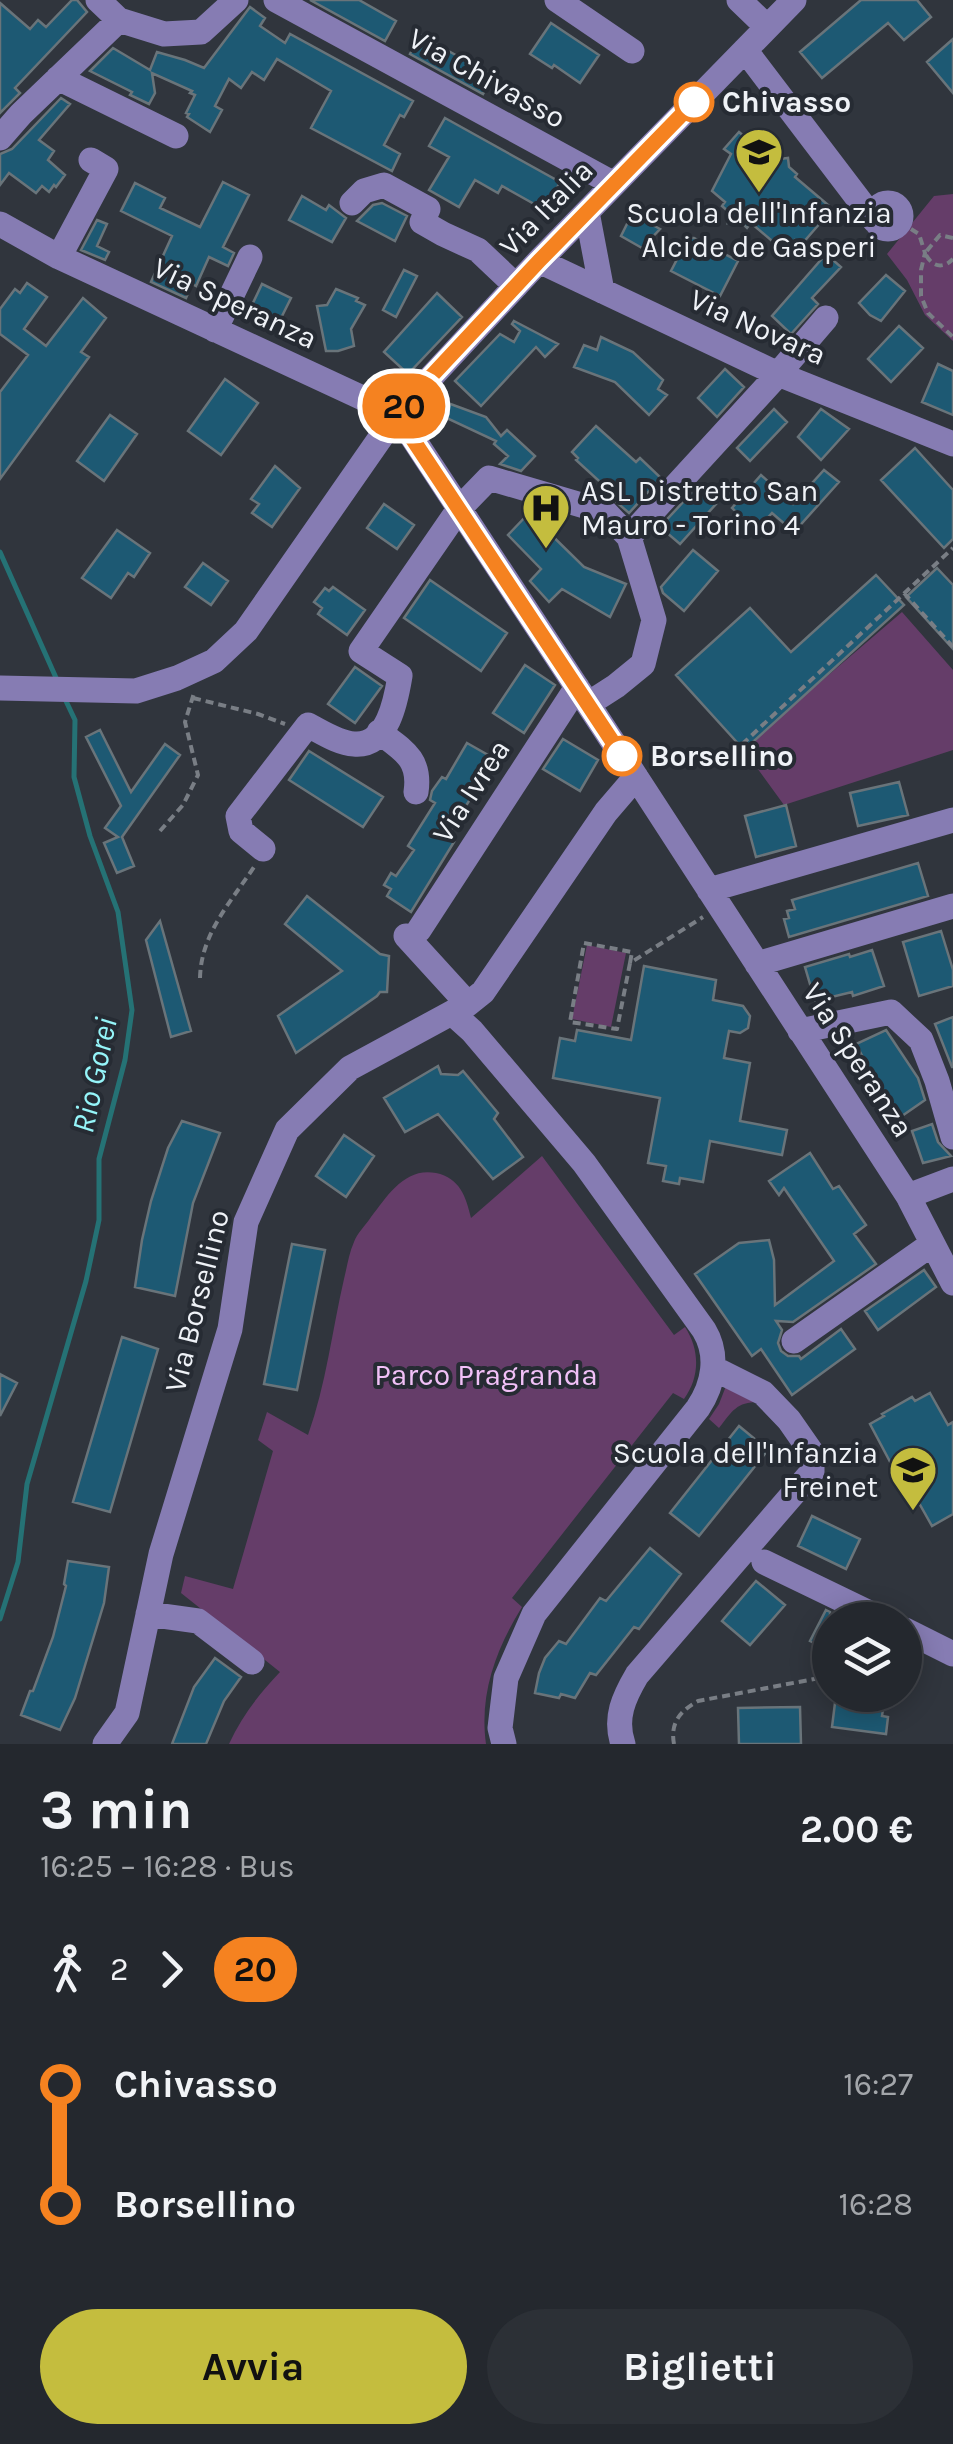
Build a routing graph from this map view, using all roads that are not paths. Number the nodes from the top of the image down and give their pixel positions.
1 (98, 0) edge
2 (236, 0) edge
3 (276, 0) edge
4 (557, 0) edge
5 (738, 0) edge
6 (794, 0) edge
7 (119, 20) junction
8 (767, 27) junction
9 (632, 50) dead end
10 (744, 50) junction
11 (58, 78) junction
12 (176, 136) dead end
13 (0, 138) edge
14 (91, 160) dead end
15 (614, 184) junction
16 (352, 204) dead end
17 (587, 212) junction
18 (888, 222) road end
19 (0, 224) edge
20 (250, 256) dead end
21 (59, 257) junction
22 (539, 261) junction
23 (516, 286) junction
24 (602, 291) junction
25 (826, 318) dead end
26 (215, 330) junction
27 (778, 374) junction
28 (396, 414) junction
29 (953, 444) edge
30 (459, 509) junction
31 (629, 536) junction
32 (0, 688) edge
33 (582, 696) junction
34 (379, 732) junction
35 (636, 777) junction
36 (416, 792) dead end
37 (953, 820) edge
38 (262, 849) road end
39 (715, 898) junction
40 (953, 906) edge
41 (757, 964) junction
42 (460, 1008) junction
43 (800, 1030) junction
44 (945, 1078) edge
45 (953, 1137) edge
46 (953, 1179) edge
47 (908, 1196) junction
48 (932, 1244) junction
49 (953, 1283) edge
50 (794, 1341) dead end
51 (713, 1368) junction
52 (764, 1562) dead end
53 (847, 1602) edge
54 (148, 1614) junction
55 (922, 1638) edge
56 (953, 1654) edge
57 (252, 1662) dead end
58 (105, 1744) edge
59 (504, 1744) edge
60 (623, 1744) edge

1 - 7 street
2 - 7 street
3 - 15 street, Via Chivasso
4 - 9 street
5 - 8 street
6 - 8 street, Via Italia
7 - 11 street
8 - 10 street, Via Italia
10 - 15 street, Via Italia
10 - 18 street
11 - 12 street
11 - 13 street
14 - 21 street
15 - 17 street, Via Italia
16 - 23 street
17 - 22 street, Via Italia
17 - 24 street
19 - 21 street, Via Speranza
20 - 26 street
21 - 26 street, Via Speranza
22 - 23 street, Via Italia
22 - 24 street, Via Novara
23 - 28 street, Via Italia
24 - 27 street, Via Novara
25 - 27 street
26 - 28 street, Via Speranza
27 - 29 street, Via Novara
27 - 31 street
28 - 30 street, Via Speranza
28 - 32 street, Via Italia
30 - 31 street
30 - 33 street, Via Speranza
30 - 34 street
31 - 33 street
33 - 35 street, Via Speranza
33 - 42 street, Via Ivrea
34 - 36 street
34 - 38 street
35 - 39 street, Via Speranza
35 - 42 street, Via Borsellino
37 - 39 street
39 - 41 street, Via Speranza
40 - 41 street, Via Speranza
41 - 43 street, Via Speranza
42 - 51 street
42 - 54 street, Via Borsellino
43 - 44 street
43 - 47 street, Via Speranza
44 - 45 street
46 - 47 street
47 - 48 street, Via Speranza
48 - 49 street, Via Speranza
48 - 50 street
51 - 59 street
51 - 60 street
52 - 53 street
54 - 57 street
54 - 58 street, Via Borsellino
55 - 56 street

